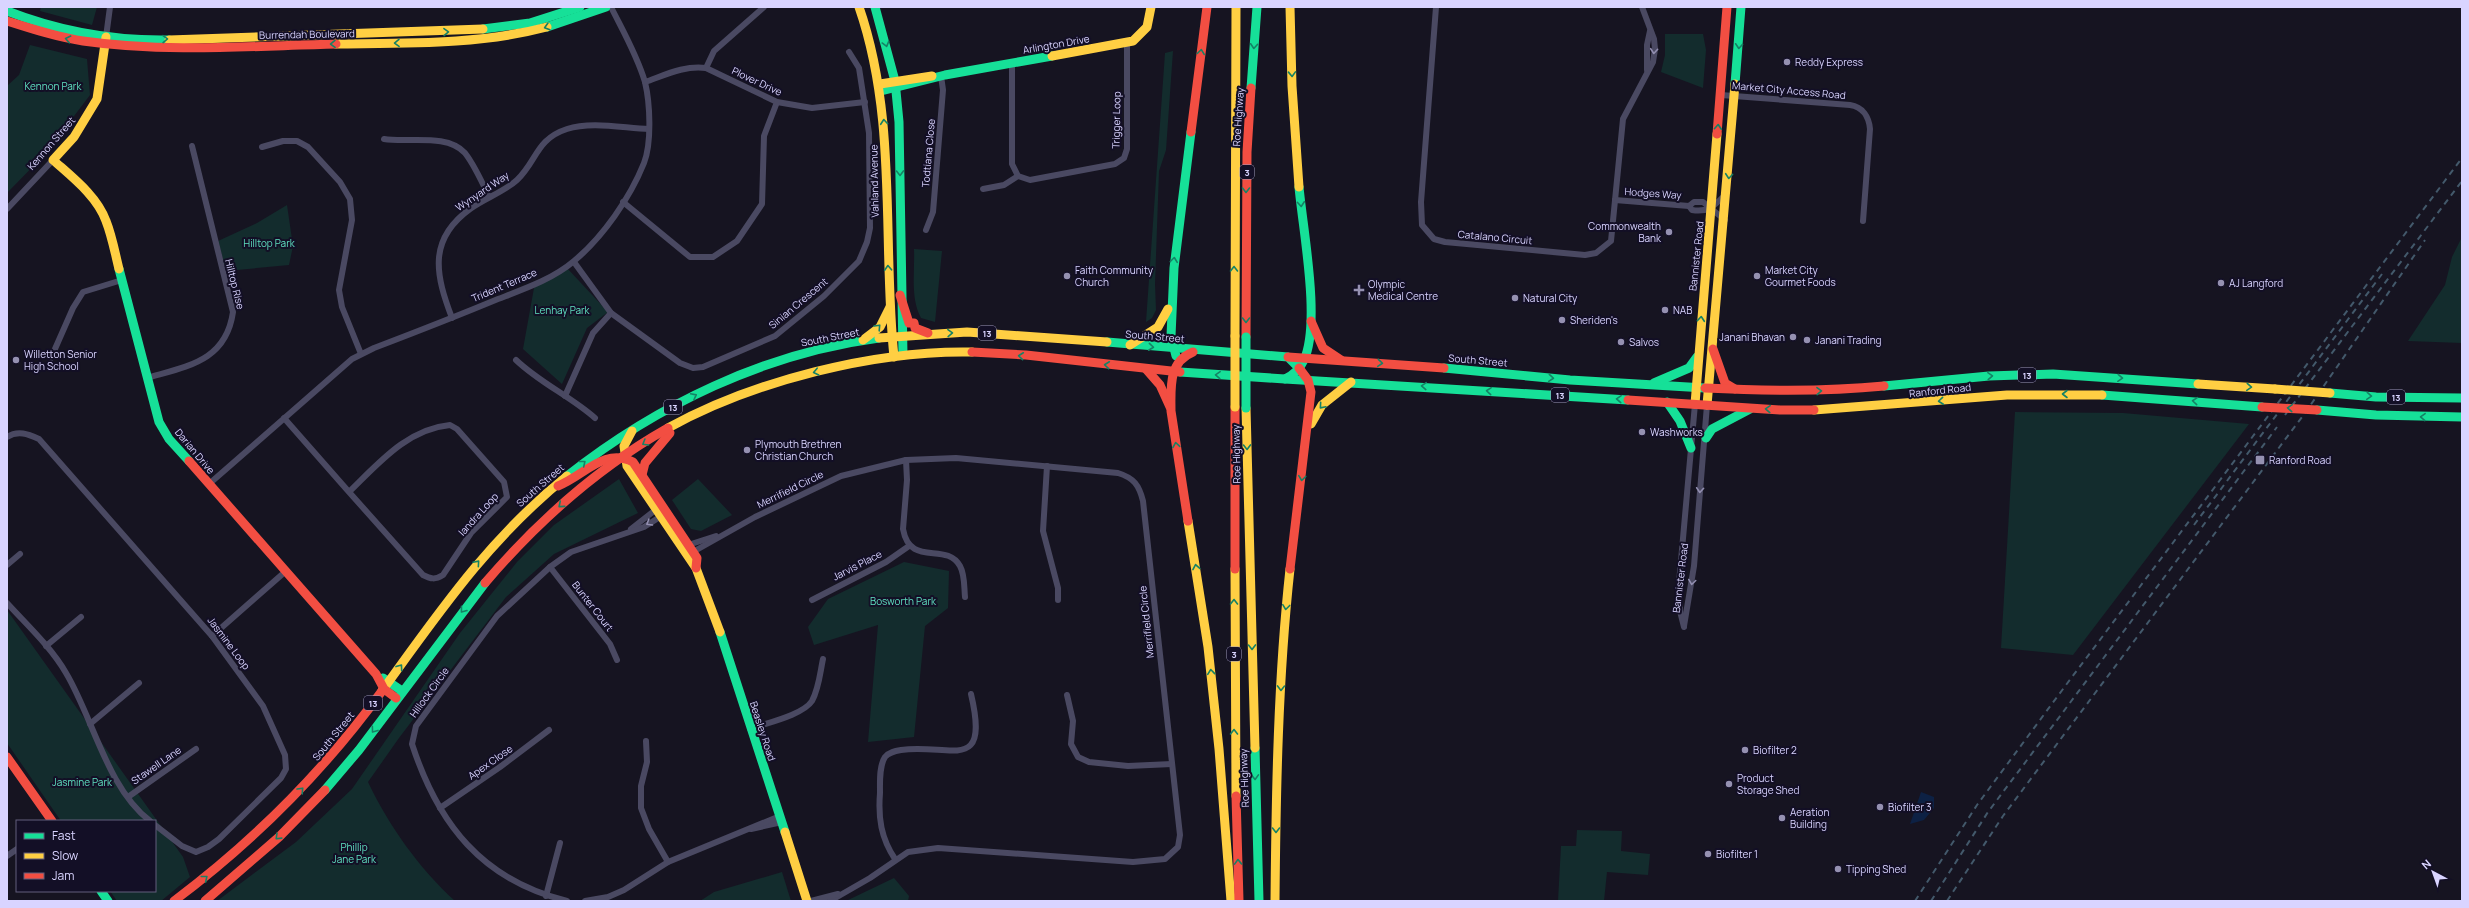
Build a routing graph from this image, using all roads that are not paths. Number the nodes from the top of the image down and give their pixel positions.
1 (110, 7) edge
2 (580, 7) edge
3 (606, 7) edge
4 (611, 7) edge
5 (764, 7) edge
6 (859, 7) edge
7 (875, 7) edge
8 (1151, 7) edge
9 (1208, 7) edge
10 (1236, 7) edge
11 (1257, 7) edge
12 (1290, 7) edge
13 (1436, 7) edge
14 (1642, 7) edge
15 (1721, 7) edge
16 (1727, 7) edge
17 (1742, 7) edge
18 (7, 11) edge
19 (1726, 18) junction
20 (7, 22) edge
21 (105, 41) junction
22 (1127, 42) junction
23 (849, 52) dead end
24 (1012, 63) junction
25 (706, 68) junction
26 (941, 76) junction
27 (645, 82) junction
28 (896, 85) junction
29 (880, 87) junction
30 (1721, 95) junction
31 (1735, 96) junction
32 (777, 102) junction
33 (865, 102) junction
34 (649, 129) junction
35 (384, 139) dead end
36 (192, 146) dead end
37 (262, 147) dead end
38 (53, 160) junction
39 (1018, 176) junction
40 (983, 189) dead end
41 (1727, 192) junction
42 (489, 197) junction
43 (1615, 200) junction
44 (623, 202) junction
45 (1689, 206) junction
46 (1712, 208) junction
47 (7, 209) edge
48 (1725, 220) junction
49 (1863, 221) dead end
50 (926, 230) dead end
51 (574, 262) junction
52 (122, 280) junction
53 (900, 295) junction
54 (1171, 299) junction
55 (890, 307) junction
56 (611, 313) junction
57 (1310, 316) junction
58 (452, 318) junction
59 (929, 334) junction
60 (902, 336) junction
61 (892, 337) junction
62 (860, 342) junction
63 (1130, 345) junction
64 (1711, 345) junction
65 (1173, 349) junction
66 (1197, 351) junction
67 (361, 354) junction
68 (898, 356) junction
69 (1288, 357) junction
70 (51, 358) dead end
71 (1305, 358) junction
72 (1698, 358) junction
73 (516, 360) dead end
74 (1178, 360) junction
75 (1341, 360) junction
76 (1146, 369) junction
77 (1300, 369) junction
78 (1173, 372) junction
79 (1194, 374) junction
80 (147, 378) junction
81 (1285, 379) junction
82 (1308, 380) junction
83 (1351, 382) junction
84 (1652, 384) junction
85 (1696, 387) junction
86 (1708, 388) junction
87 (1739, 390) junction
88 (565, 396) junction
89 (2462, 398) edge
90 (1667, 402) junction
91 (1695, 404) junction
92 (1707, 405) junction
93 (1750, 408) junction
94 (1171, 411) junction
95 (2462, 417) edge
96 (284, 418) junction
97 (595, 418) dead end
98 (681, 422) junction
99 (634, 428) junction
100 (7, 437) edge
101 (1706, 438) junction
102 (1307, 440) junction
103 (1691, 448) junction
104 (624, 455) junction
105 (906, 460) junction
106 (1047, 466) junction
107 (642, 475) junction
108 (209, 484) junction
109 (552, 488) junction
110 (349, 492) junction
111 (662, 510) junction
112 (909, 546) junction
113 (688, 549) junction
114 (20, 554) dead end
115 (7, 565) edge
116 (550, 567) junction
117 (286, 571) junction
118 (965, 597) dead end
119 (812, 600) dead end
120 (1058, 600) dead end
121 (7, 603) edge
122 (81, 617) dead end
123 (212, 636) junction
124 (46, 646) junction
125 (823, 659) dead end
126 (617, 660) dead end
127 (376, 674) junction
128 (389, 681) junction
129 (140, 683) dead end
130 (384, 689) junction
131 (971, 694) dead end
132 (399, 695) junction
133 (1067, 695) dead end
134 (90, 724) junction
135 (750, 729) junction
136 (549, 730) dead end
137 (646, 741) dead end
138 (196, 750) dead end
139 (7, 758) edge
140 (1172, 764) junction
141 (128, 797) junction
142 (440, 808) junction
143 (781, 819) junction
144 (51, 820) edge
145 (149, 820) edge
146 (156, 826) edge
147 (560, 843) dead end
148 (16, 851) edge
149 (7, 856) edge
150 (895, 859) junction
151 (668, 862) junction
152 (102, 892) edge
153 (848, 892) junction
154 (546, 896) junction
155 (107, 901) edge
156 (174, 901) edge
157 (205, 901) edge
158 (567, 901) edge
159 (585, 901) edge
160 (807, 901) edge
161 (811, 901) edge
162 (830, 901) edge
163 (1231, 901) edge
164 (1239, 901) edge
165 (1259, 901) edge
166 (1275, 901) edge

1 - 21 street
21 -> 2 main road, Burrendah Boulevard
3 -> 21 main road, Burrendah Boulevard
4 - 27 street, Trident Terrace
5 - 25 street
6 - 29 main road, Vahland Avenue
7 -> 28 main road
8 - 22 main road, Arlington Drive
54 -> 9 main road
164 -> 10 main road, Roe Highway / 3, bridge
11 -> 165 main road, Roe Highway / 3, bridge
12 -> 57 main road
13 - 43 street, Catalano Circuit
14 - 43 street, Catalano Circuit
15 - 19 main road
16 - 19 main road, Bannister Road
17 -> 31 main road, Bannister Road
18 - 21 main road, Burrendah Boulevard
19 - 30 main road, Bannister Road
21 -> 20 main road, Burrendah Boulevard
21 - 38 main road, Kennon Street
22 - 24 main road, Arlington Drive
22 - 39 street, Trigger Loop
23 - 33 street, Sinian Crescent
24 - 26 main road, Arlington Drive
24 - 39 street
25 - 27 street, Plover Drive
25 - 32 street, Plover Drive
26 - 28 main road, Arlington Drive
26 - 50 street, Todtiana Close
27 - 34 street, Trident Terrace
28 - 29 main road, Arlington Drive
28 -> 53 main road
55 -> 29 main road, Vahland Avenue
30 - 31 street, Market City Access Road
46 -> 30 main road, Bannister Road
31 -> 41 main road, Bannister Road
31 - 49 street, Market City Access Road
32 - 33 street, Plover Drive
32 - 44 street
33 - 56 street, Sinian Crescent
34 - 42 street, Wynyard Way
34 - 44 street, Trident Terrace
35 - 42 street
36 - 80 street, Hilltop Rise
37 - 67 street
38 - 47 street, Kennon Street
38 - 52 main road, Darian Drive
39 - 40 street
41 - 46 street
41 - 48 main road, Bannister Road
42 - 58 street, Wynyard Way
43 - 45 street, Hodges Way
44 - 51 street, Trident Terrace
45 - 46 street, Hodges Way
45 - 46 street, Hodges Way
46 - 48 street, Hodges Way
72 -> 46 main road, Bannister Road
48 - 64 main road, Bannister Road
51 - 56 street, Sinian Crescent
51 - 58 street, Trident Terrace
52 - 70 street
52 - 80 main road, Darian Drive
53 - 59 main road
53 - 60 main road
54 - 63 main road
54 - 65 main road
55 - 61 main road, Vahland Avenue
62 -> 55 main road
56 - 88 street
57 - 71 main road
57 - 75 main road
58 - 67 street, Trident Terrace
59 - 60 main road, South Street / 13
59 -> 63 main road, South Street / 13
60 - 61 main road, South Street / 13
60 - 68 main road
61 - 62 main road, South Street / 13
61 - 68 main road, Vahland Avenue
99 -> 62 main road, South Street / 13
63 -> 65 main road, South Street / 13
64 - 86 main road, Bannister Road
64 - 87 main road
65 - 66 main road, South Street / 13
65 - 74 main road
66 - 69 main road, South Street / 13
66 - 74 main road
67 - 96 street, Trident Terrace
76 -> 68 main road, 13
68 -> 98 main road, 13
69 - 71 main road, South Street / 13
69 - 77 main road
71 - 75 main road, South Street / 13
71 - 77 main road
72 - 84 main road
72 - 85 main road, Bannister Road
73 - 88 street
74 - 78 main road
74 - 79 main road
75 -> 84 main road, South Street / 13
76 - 78 main road, 13
76 - 94 main road
77 - 81 main road
77 - 82 main road
78 - 79 main road, 13
78 - 94 main road
81 -> 79 main road, 13
80 - 108 main road, Darian Drive
81 - 82 main road, 13
82 - 83 main road, 13
82 - 102 main road
90 -> 83 main road, 13
83 -> 102 main road
84 - 85 main road, South Street / 13
85 - 86 main road, South Street / 13
85 - 91 main road, Bannister Road
86 - 87 main road, Ranford Road / 13
86 - 92 main road, Bannister Road
87 -> 89 main road, Ranford Road / 13, bridge
88 - 97 street
90 - 91 main road, 13
90 - 103 main road
91 - 92 main road, 13
91 - 103 street, Bannister Road
92 - 93 main road, Ranford Road / 13
92 - 101 street, Bannister Road
95 -> 93 main road, Ranford Road / 13, bridge
93 - 101 main road
163 -> 94 main road
96 - 108 street, Trident Terrace
96 - 110 street, Iandra Loop
98 -> 104 main road, 13
98 - 107 main road
99 - 104 main road
109 -> 99 main road, South Street / 13
100 - 123 street, Jasmine Loop
101 -> 103 street, Bannister Road
102 -> 166 main road
104 - 107 main road, Beasley Road
104 - 109 main road
104 - 111 main road, Beasley Road
104 -> 132 main road, 13
105 - 106 street, Merrifield Circle
105 - 112 street
105 - 113 street, Merrifield Circle
106 - 120 street
106 - 140 street, Merrifield Circle
107 - 111 main road, Beasley Road
108 - 117 main road, Darian Drive
128 -> 109 main road, South Street / 13
110 - 110 street, Iandra Loop
111 - 113 main road, Beasley Road
111 - 116 street, Hillock Circle
112 - 118 street
112 - 119 street, Jarvis Place
113 - 135 main road, Beasley Road
114 - 115 street
116 - 126 street, Bunter Court
116 - 142 street, Hillock Circle
117 - 123 street
117 - 127 main road, Darian Drive
121 - 124 street
122 - 124 street
123 - 146 street, Jasmine Loop
124 - 134 street
125 - 135 street
127 - 128 main road, Darian Drive
127 - 130 main road, Darian Drive
128 - 130 main road, South Street / 13
128 - 132 main road, Darian Drive
129 - 134 street
130 - 132 main road, Darian Drive
156 -> 130 main road, South Street / 13
131 - 150 street
132 -> 157 main road, 13
133 - 140 street
134 - 141 street
135 - 143 main road, Beasley Road
136 - 142 street, Apex Close
137 - 151 street
138 - 141 street, Stawell Lane
139 - 144 main road
140 - 150 street, Merrifield Circle
141 - 145 street
142 - 154 street, Hillock Circle
143 - 151 street
143 - 160 main road, Beasley Road
147 - 154 street
148 - 149 street
150 - 153 street, Merrifield Circle
151 - 159 street
152 - 155 main road
153 - 161 street, Merrifield Circle
153 - 162 street, Merrifield Circle
154 - 158 street, Hillock Circle

